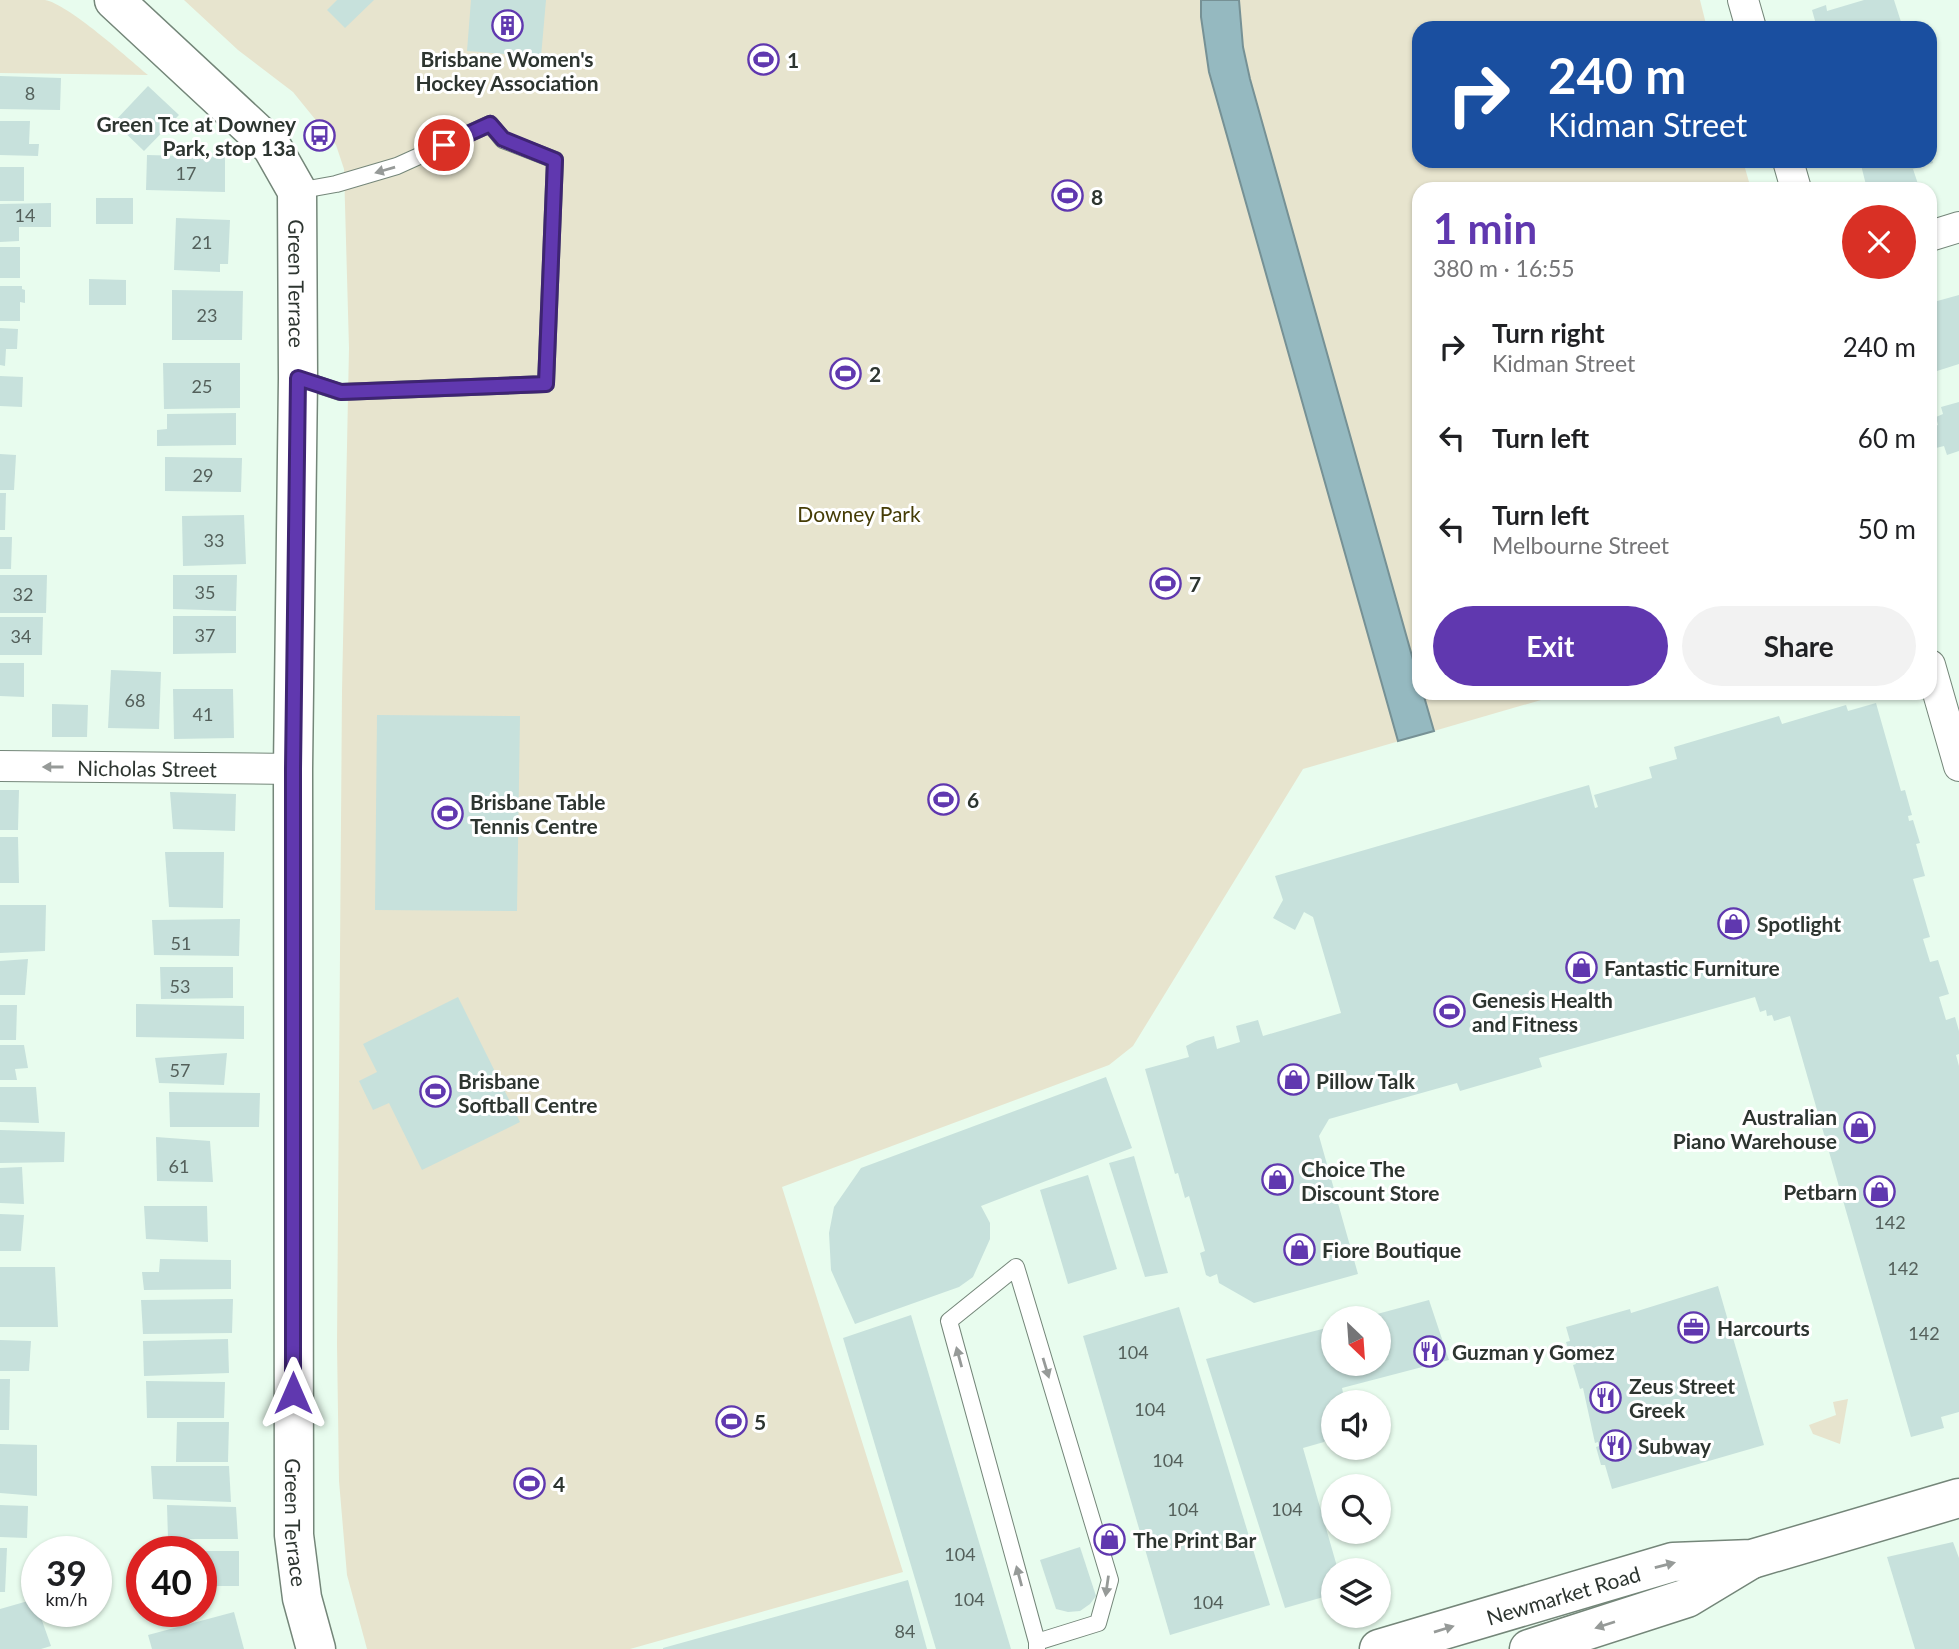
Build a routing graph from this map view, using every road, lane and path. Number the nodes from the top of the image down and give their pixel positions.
1 (114, 0) edge
2 (1743, 0) edge
3 (1749, 21) edge
4 (297, 191) junction
5 (1959, 227) edge
6 (1937, 234) edge
7 (298, 378) junction
8 (1937, 689) edge
9 (0, 766) edge
10 (1959, 766) edge
11 (293, 769) junction
12 (1959, 1498) edge
13 (1752, 1559) junction
14 (1037, 1646) edge
15 (316, 1649) edge
16 (1378, 1649) edge
17 (1529, 1649) edge

1 - 4 street, Green Terrace
2 - 3 street
4 - 7 street, Green Terrace
7 -> 4 lane
5 - 6 street
7 - 11 street, Green Terrace
8 - 10 street
11 -> 9 street, Nicholas Street
11 - 15 street, Green Terrace
12 - 13 street, Newmarket Road
16 -> 13 street, Newmarket Road
13 -> 17 street, Newmarket Road
14 -> 14 lane

